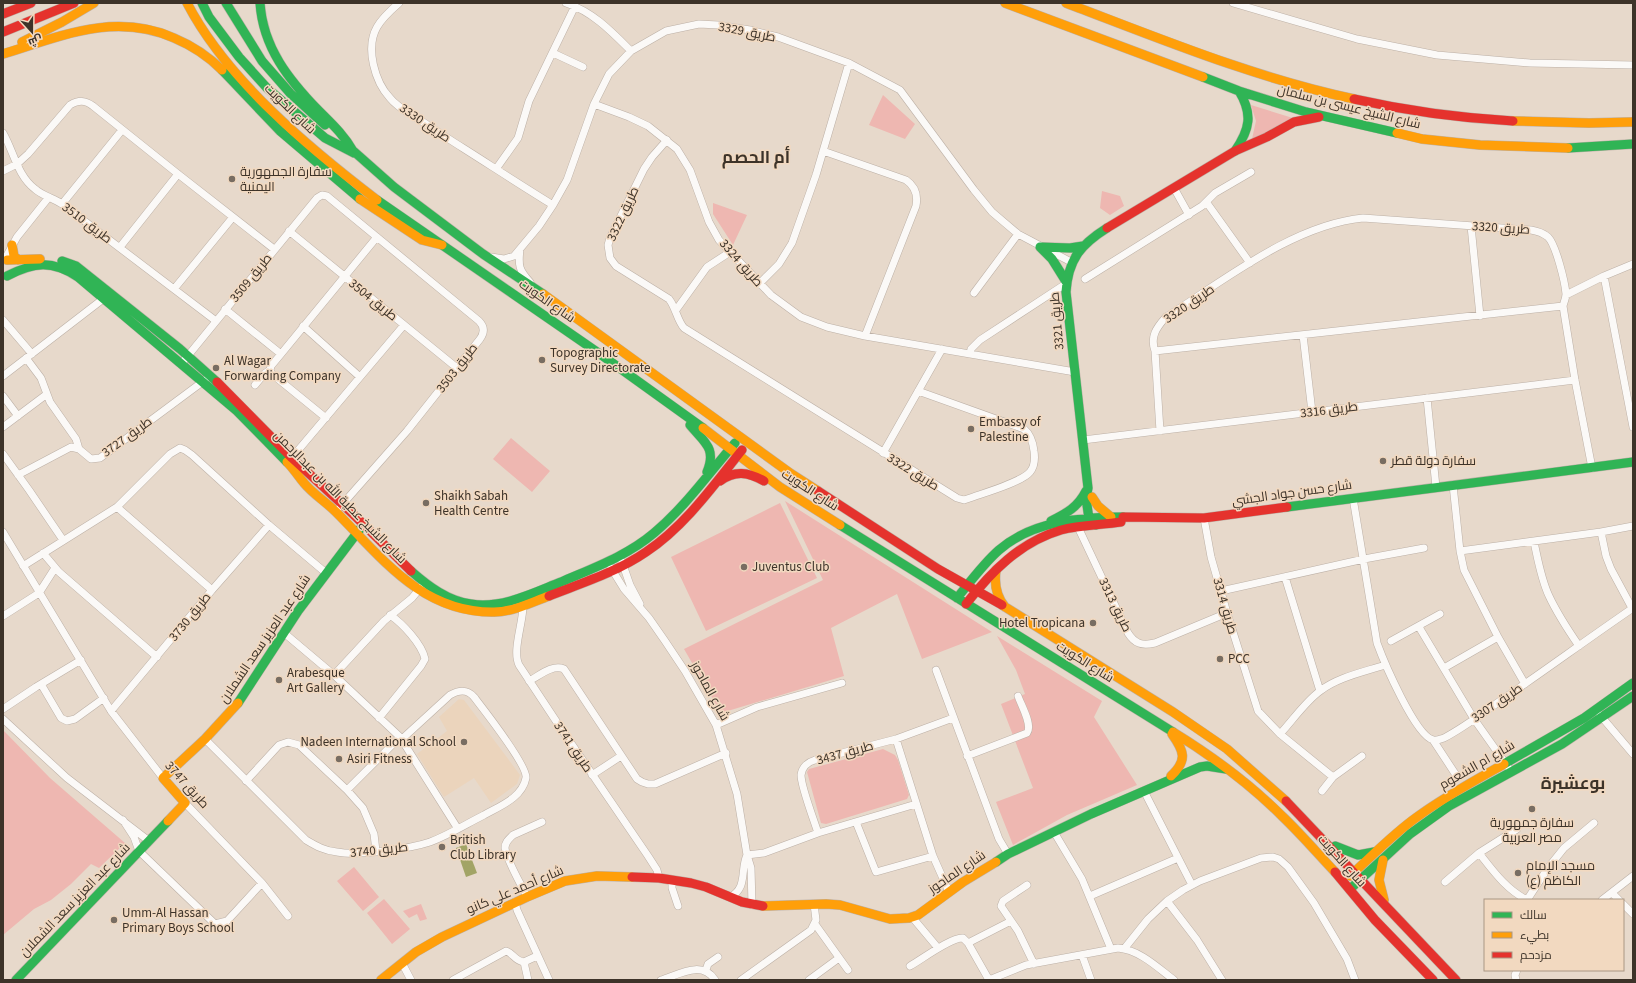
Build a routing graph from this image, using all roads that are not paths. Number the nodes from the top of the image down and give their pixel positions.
1 (31, 3) edge
2 (74, 3) edge
3 (94, 3) edge
4 (187, 3) edge
5 (202, 3) edge
6 (226, 3) edge
7 (260, 3) edge
8 (399, 3) edge
9 (566, 3) edge
10 (1004, 3) edge
11 (1066, 3) edge
12 (1233, 3) edge
13 (575, 6) junction
14 (3, 14) edge
15 (3, 32) edge
16 (3, 50) edge
17 (631, 51) junction
18 (553, 53) junction
19 (3, 54) edge
20 (849, 63) junction
21 (1633, 65) edge
22 (583, 67) dead end
23 (1239, 91) junction
24 (594, 104) junction
25 (1328, 117) junction
26 (1633, 122) edge
27 (122, 130) junction
28 (3, 133) edge
29 (667, 140) junction
30 (1633, 144) edge
31 (823, 151) junction
32 (1235, 151) junction
33 (354, 153) junction
34 (16, 164) junction
35 (496, 169) junction
36 (3, 171) edge
37 (1251, 172) dead end
38 (178, 174) junction
39 (1174, 188) junction
40 (322, 195) joint
41 (49, 197) junction
42 (1207, 203) junction
43 (62, 204) junction
44 (553, 205) junction
45 (1189, 215) junction
46 (233, 217) junction
47 (1471, 226) junction
48 (289, 231) junction
49 (1018, 234) junction
50 (377, 237) junction
51 (442, 245) junction
52 (1082, 246) junction
53 (7, 247) edge
54 (120, 247) junction
55 (1040, 247) junction
56 (274, 249) junction
57 (520, 249) junction
58 (730, 252) junction
59 (483, 254) junction
60 (5, 259) edge
61 (18, 260) junction
62 (1071, 262) junction
63 (61, 263) junction
64 (1250, 263) junction
65 (1633, 264) edge
66 (344, 276) junction
67 (1604, 276) junction
68 (5, 278) edge
69 (1085, 279) dead end
70 (1066, 283) junction
71 (759, 284) junction
72 (174, 289) junction
73 (540, 292) junction
74 (974, 293) dead end
75 (1566, 295) junction
76 (103, 299) junction
77 (1563, 306) junction
78 (225, 309) junction
79 (676, 310) junction
80 (1480, 316) junction
81 (3, 320) edge
82 (216, 321) junction
83 (404, 325) junction
84 (303, 326) junction
85 (1303, 335) junction
86 (865, 336) junction
87 (942, 349) junction
88 (1155, 351) junction
89 (281, 354) junction
90 (970, 354) junction
91 (29, 356) junction
92 (184, 359) junction
93 (457, 368) junction
94 (270, 370) junction
95 (1075, 372) junction
96 (3, 376) edge
97 (360, 377) junction
98 (207, 378) junction
99 (1575, 380) junction
100 (255, 385) dead end
101 (918, 391) junction
102 (47, 394) junction
103 (1630, 394) edge
104 (3, 396) edge
105 (1427, 398) junction
106 (1312, 412) junction
107 (683, 415) junction
108 (18, 416) junction
109 (326, 418) junction
110 (3, 428) edge
111 (1633, 428) edge
112 (1160, 431) junction
113 (740, 437) junction
114 (1083, 440) junction
115 (748, 443) junction
116 (730, 448) junction
117 (79, 449) junction
118 (883, 453) junction
119 (3, 454) edge
120 (738, 455) junction
121 (290, 460) junction
122 (1633, 462) edge
123 (1592, 468) junction
124 (18, 475) junction
125 (700, 484) junction
126 (1454, 485) junction
127 (780, 487) junction
128 (1436, 487) junction
129 (1088, 488) junction
130 (708, 491) junction
131 (1092, 497) junction
132 (1353, 498) junction
133 (342, 504) junction
134 (117, 507) junction
135 (336, 512) junction
136 (1111, 516) junction
137 (1150, 518) junction
138 (1204, 518) junction
139 (1093, 522) junction
140 (1077, 524) junction
141 (269, 525) junction
142 (364, 525) junction
143 (1633, 526) edge
144 (1036, 528) junction
145 (3, 532) edge
146 (1601, 532) junction
147 (356, 534) junction
148 (63, 540) junction
149 (1534, 542) junction
150 (1424, 548) dead end
151 (1460, 551) junction
152 (43, 553) junction
153 (619, 556) junction
154 (1364, 559) junction
155 (608, 562) junction
156 (24, 566) junction
157 (623, 566) junction
158 (55, 568) junction
159 (938, 569) junction
160 (996, 570) junction
161 (612, 571) junction
162 (978, 572) junction
163 (326, 573) junction
164 (1285, 577) junction
165 (421, 585) junction
166 (967, 585) junction
167 (212, 590) junction
168 (976, 590) junction
169 (1221, 591) junction
170 (39, 593) junction
171 (957, 598) junction
172 (966, 604) junction
173 (523, 606) junction
174 (1633, 608) edge
175 (1008, 612) junction
176 (1227, 613) junction
177 (1440, 614) dead end
178 (390, 615) junction
179 (3, 616) edge
180 (649, 618) junction
181 (1419, 627) junction
182 (283, 632) junction
183 (1498, 637) junction
184 (1391, 641) dead end
185 (1579, 646) junction
186 (157, 657) junction
187 (81, 660) junction
188 (1385, 665) junction
189 (1444, 668) junction
190 (936, 670) dead end
191 (334, 675) junction
192 (529, 681) junction
193 (842, 683) dead end
194 (1633, 683) edge
195 (41, 684) junction
196 (1525, 684) junction
197 (1320, 690) junction
198 (1018, 696) dead end
199 (1633, 696) edge
200 (104, 698) junction
201 (3, 709) edge
202 (1596, 710) junction
203 (112, 711) junction
204 (379, 718) junction
205 (954, 718) junction
206 (1602, 718) junction
207 (3, 719) edge
208 (1474, 719) junction
209 (716, 725) junction
210 (1168, 729) junction
211 (1280, 734) junction
212 (401, 738) junction
213 (205, 739) junction
214 (896, 739) junction
215 (1433, 740) junction
216 (726, 753) junction
217 (1633, 754) edge
218 (621, 756) junction
219 (967, 756) junction
220 (1362, 756) dead end
221 (1506, 764) junction
222 (1228, 770) junction
223 (1512, 772) junction
224 (1456, 775) dead end
225 (592, 776) junction
226 (1333, 777) junction
227 (163, 778) junction
228 (246, 781) junction
229 (1164, 781) junction
230 (347, 790) junction
231 (1144, 791) junction
232 (1322, 791) dead end
233 (185, 803) junction
234 (916, 804) junction
235 (123, 820) junction
236 (542, 822) dead end
237 (856, 822) junction
238 (1594, 824) dead end
239 (458, 829) junction
240 (1517, 829) dead end
241 (1054, 832) junction
242 (818, 833) junction
243 (148, 841) junction
244 (1329, 844) junction
245 (139, 851) junction
246 (376, 851) junction
247 (1378, 851) junction
248 (1479, 853) junction
249 (1008, 854) junction
250 (747, 855) junction
251 (933, 856) junction
252 (1178, 858) junction
253 (1383, 860) junction
254 (1358, 875) junction
255 (1633, 876) edge
256 (659, 878) junction
257 (672, 880) junction
258 (1445, 882) dead end
259 (262, 883) junction
260 (1027, 885) dead end
261 (1192, 885) junction
262 (1347, 885) junction
263 (949, 892) junction
264 (1612, 893) junction
265 (1090, 896) junction
266 (527, 897) junction
267 (730, 897) junction
268 (1525, 899) edge
269 (1528, 899) edge
270 (1603, 899) edge
271 (1618, 899) edge
272 (1167, 901) junction
273 (742, 902) joint
274 (511, 904) junction
275 (814, 904) junction
276 (752, 905) junction
277 (1624, 905) edge
278 (678, 906) dead end
279 (1388, 909) junction
280 (1633, 914) edge
281 (288, 916) dead end
282 (912, 917) junction
283 (1011, 921) junction
284 (815, 924) junction
285 (968, 942) junction
286 (938, 948) junction
287 (1111, 949) junction
288 (1124, 949) junction
289 (1082, 955) junction
290 (535, 956) junction
291 (718, 957) dead end
292 (839, 958) junction
293 (524, 962) junction
294 (401, 964) junction
295 (1034, 964) junction
296 (910, 966) dead end
297 (706, 970) junction
298 (848, 970) dead end
299 (16, 980) edge
300 (382, 980) edge
301 (389, 980) edge
302 (411, 980) edge
303 (453, 980) edge
304 (528, 980) edge
305 (544, 980) edge
306 (549, 980) edge
307 (661, 980) edge
308 (715, 980) edge
309 (740, 980) edge
310 (809, 980) edge
311 (989, 980) edge
312 (1091, 980) edge
313 (1174, 980) edge
314 (1222, 980) edge
315 (1355, 980) edge
316 (1433, 980) edge
317 (1456, 980) edge

1 - 14 main road
2 - 15 main road
3 - 16 main road
4 - 51 main road, شارع الكويت
5 - 33 main road
6 - 33 main road, شارع الكويت
7 - 33 main road
8 - 35 street, طريق 3330
9 - 13 street
10 - 23 main road, شارع الشيخ عيسى بن سلمان
11 - 26 main road, شارع الشيخ عيسى بن سلمان
12 - 21 street
13 - 17 street
13 - 18 street
17 - 20 street, طريق 3329
17 - 24 street, طريق 3329
18 - 22 street
18 - 35 street
19 - 51 main road
20 - 31 street
20 - 49 street, طريق 3329
23 - 25 main road, شارع الشيخ عيسى بن سلمان
23 - 32 main road, طريق 3321
24 - 29 street, طريق 3324
24 - 44 street, طريق 3329
25 - 30 main road, شارع الشيخ عيسى بن سلمان
25 - 32 main road, طريق 3321
27 - 34 street
27 - 38 street
27 - 43 street
28 - 34 street, طريق 3510
29 - 58 street, طريق 3324
29 - 79 street, طريق 3322
31 - 71 street
31 - 86 street
32 - 39 main road, طريق 3321
33 - 59 main road, شارع الكويت
34 - 36 street
34 - 41 street, طريق 3510
35 - 44 street, طريق 3330
37 - 42 street
38 - 46 street
38 - 54 street
39 - 45 street
39 - 52 main road, طريق 3321
40 - 48 street, طريق 3509
40 - 50 street, طريق 3503
41 - 43 street, طريق 3510
41 - 53 street
42 - 45 street
42 - 64 street
43 - 54 street, طريق 3510
44 - 57 street, طريق 3329
45 - 69 street
46 - 56 street
46 - 72 street
47 - 64 street, طريق 3320
47 - 75 street, طريق 3320
47 - 80 street
48 - 56 street, طريق 3509
48 - 66 street, طريق 3504
49 - 55 street, طريق 3329
49 - 74 street
50 - 66 street
50 - 93 street, طريق 3503
51 - 107 main road, شارع الكويت
52 - 55 main road
52 - 62 main road, طريق 3321
53 - 60 street
53 - 61 main road
54 - 72 street, طريق 3510
55 - 62 street, طريق 3329
55 - 70 main road
56 - 78 street, طريق 3509
57 - 59 street, طريق 3329
57 - 73 street
58 - 71 street, طريق 3324
58 - 79 street
59 - 73 main road, شارع الكويت
60 - 61 main road, شارع الشيخ عطية الله بن عبدالرحمن
60 - 68 main road
61 - 63 main road, شارع الشيخ عطية الله بن عبدالرحمن
62 - 70 main road, طريق 3321
63 - 68 main road, شارع الشيخ عطية الله بن عبدالرحمن
63 - 76 main road, شارع الشيخ عطية الله بن عبدالرحمن
63 - 92 main road, شارع الشيخ عطية الله بن عبدالرحمن
64 - 88 street, طريق 3320
65 - 67 street
66 - 83 street, طريق 3504
66 - 84 street
67 - 75 street
67 - 103 street
70 - 90 street
70 - 95 main road, طريق 3321
71 - 86 street, طريق 3324
72 - 82 street, طريق 3510
73 - 113 main road, شارع الكويت
75 - 77 street, طريق 3320
76 - 91 street
76 - 92 main road, شارع الشيخ عطية الله بن عبدالرحمن
77 - 80 street
77 - 99 street, طريق 3320
78 - 82 street, طريق 3509
78 - 89 street
79 - 118 street, طريق 3322
80 - 85 street
81 - 91 street
82 - 92 street, طريق 3509
83 - 93 street, طريق 3504
83 - 97 street
84 - 89 street
84 - 97 street
85 - 88 street
85 - 106 street
86 - 87 street, طريق 3324
87 - 90 street, طريق 3324
87 - 101 street
88 - 112 street, طريق 3320
89 - 94 street
90 - 95 street, طريق 3324
91 - 96 street
91 - 102 street
92 - 98 main road, شارع الشيخ عطية الله بن عبدالرحمن
93 - 133 street, طريق 3503
94 - 100 street
94 - 109 street
95 - 114 main road, طريق 3321
97 - 109 street
98 - 117 street, طريق 3727
98 - 121 main road, شارع الشيخ عطية الله بن عبدالرحمن
99 - 105 street, طريق 3316
99 - 123 street, طريق 3320
101 - 118 street
101 - 118 street, طريق 3322
102 - 108 street
102 - 117 street
103 - 111 street
104 - 108 street
105 - 106 street, طريق 3316
105 - 128 street
106 - 112 street, طريق 3316
107 - 116 main road, شارع الكويت
107 - 125 main road
108 - 110 street
109 - 121 street
112 - 114 street, طريق 3316
113 - 115 main road, شارع الكويت
113 - 116 main road, شارع الشيخ عطية الله بن عبدالرحمن
114 - 129 main road, طريق 3321
115 - 120 main road, شارع الشيخ عطية الله بن عبدالرحمن
115 - 159 main road, شارع الكويت
116 - 120 main road, شارع الكويت
116 - 125 main road, شارع الشيخ عطية الله بن عبدالرحمن
117 - 124 street
119 - 124 street
120 - 127 main road, شارع الكويت
120 - 130 main road, شارع الشيخ عطية الله بن عبدالرحمن
121 - 133 main road, شارع الشيخ عطية الله بن عبدالرحمن
121 - 135 main road, شارع الشيخ عطية الله بن عبدالرحمن
122 - 123 main road, شارع حسن جواد الجشي
123 - 126 main road, شارع حسن جواد الجشي
124 - 148 street
125 - 153 main road, شارع الشيخ عطية الله بن عبدالرحمن
126 - 128 main road, شارع حسن جواد الجشي
126 - 151 street
127 - 130 main road
127 - 171 main road, شارع الكويت
128 - 132 main road, شارع حسن جواد الجشي
129 - 131 main road
129 - 139 main road, طريق 3321
129 - 144 main road
130 - 157 main road, شارع الشيخ عطية الله بن عبدالرحمن
131 - 136 main road
131 - 139 main road
132 - 138 main road, شارع حسن جواد الجشي
132 - 154 street
133 - 135 street, طريق 3503
133 - 142 main road, شارع الشيخ عطية الله بن عبدالرحمن
134 - 141 street
134 - 148 street
134 - 167 street
135 - 147 main road, شارع الشيخ عطية الله بن عبدالرحمن
136 - 137 main road, شارع حسن جواد الجشي
136 - 139 main road, شارع حسن جواد الجشي
137 - 138 main road, شارع حسن جواد الجشي
137 - 139 main road, شارع حسن جواد الجشي
138 - 169 street, طريق 3314
139 - 140 main road, شارع حسن جواد الجشي
140 - 144 main road, شارع حسن جواد الجشي
140 - 160 main road, شارع حسن جواد الجشي
140 - 176 street, طريق 3313
141 - 163 street
141 - 167 street, طريق 3730
142 - 147 main road, شارع عبد العزيز سعد الشملان
142 - 165 main road, شارع الشيخ عطية الله بن عبدالرحمن
143 - 146 street
144 - 162 main road, شارع حسن جواد الجشي
145 - 156 street, طريق 3747
146 - 149 street
146 - 174 street
147 - 163 main road, شارع عبد العزيز سعد الشملان
147 - 165 main road, شارع الشيخ عطية الله بن عبدالرحمن
148 - 152 street
149 - 151 street
149 - 185 street
150 - 154 street
151 - 183 street
152 - 156 street
152 - 158 street
153 - 155 main road, شارع الشيخ عطية الله بن عبدالرحمن
153 - 157 street, شارع الماحوز
154 - 164 street
154 - 188 street
155 - 161 street, شارع الماحوز
155 - 165 main road, شارع الشيخ عطية الله بن عبدالرحمن
156 - 170 street, طريق 3747
157 - 161 main road, شارع الشيخ عطية الله بن عبدالرحمن
157 - 180 street, شارع الماحوز
158 - 170 street
158 - 186 street
159 - 162 main road
159 - 166 main road, شارع الكويت
160 - 168 main road, شارع حسن جواد الجشي
160 - 175 main road
161 - 173 main road, شارع الشيخ عطية الله بن عبدالرحمن
161 - 180 street, شارع الماحوز
162 - 166 main road, شارع حسن جواد الجشي
163 - 182 main road, شارع عبد العزيز سعد الشملان
164 - 169 street
164 - 197 street
165 - 173 main road, شارع الشيخ عطية الله بن عبدالرحمن
165 - 178 street
166 - 168 main road, شارع الكويت
166 - 171 main road, شارع حسن جواد الجشي
167 - 186 street, طريق 3730
168 - 172 main road, شارع حسن جواد الجشي
168 - 175 main road, شارع الكويت
169 - 176 street, طريق 3314
170 - 179 street
170 - 187 street, طريق 3747
171 - 172 main road, شارع الكويت
172 - 210 main road, شارع الكويت
173 - 192 street, طريق 3741
174 - 185 street, طريق 3307
175 - 244 main road, شارع الكويت
176 - 211 street, طريق 3314
177 - 181 street
178 - 191 street
178 - 204 street
180 - 209 street, شارع الماحوز
181 - 184 street
181 - 189 street
182 - 191 street
182 - 213 main road, شارع عبد العزيز سعد الشملان
183 - 189 street
183 - 196 street
185 - 196 street, طريق 3307
186 - 203 street, طريق 3730
187 - 195 street
187 - 200 street, طريق 3747
188 - 197 street
188 - 215 street
189 - 208 street
190 - 205 street
191 - 204 street
192 - 218 street
192 - 225 street, طريق 3741
193 - 209 street
194 - 202 main road, شارع ام الشعوم
195 - 200 street
195 - 201 street
196 - 208 street, طريق 3307
197 - 211 street
198 - 219 street
199 - 206 main road, شارع ام الشعوم
200 - 203 street, طريق 3747
202 - 206 street
202 - 221 main road, شارع ام الشعوم
203 - 227 street, طريق 3747
204 - 212 street
205 - 214 street, طريق 3437
205 - 219 street
206 - 217 street
206 - 223 main road, شارع ام الشعوم
207 - 235 street
208 - 215 street, طريق 3307
208 - 221 street
209 - 216 street, شارع الماحوز
210 - 222 main road, شارع الكويت
210 - 229 main road, شارع الماحوز
211 - 226 street, طريق 3314
212 - 230 street
212 - 239 street
212 - 239 street, طريق 3740
213 - 227 main road, شارع عبد العزيز سعد الشملان
213 - 228 street, طريق 3740
214 - 234 street
214 - 242 street, طريق 3437
215 - 224 street
216 - 218 street
216 - 250 street, شارع الماحوز
218 - 225 street
219 - 249 street
220 - 226 street
221 - 223 street
221 - 247 main road, شارع ام الشعوم
222 - 229 main road, شارع الماحوز
222 - 262 main road, شارع الكويت
223 - 253 main road, شارع ام الشعوم
225 - 256 street, طريق 3741
226 - 232 street
227 - 233 main road, طريق 3747
228 - 230 street
228 - 246 street, طريق 3740
229 - 231 main road, شارع الماحوز
230 - 246 street
231 - 241 main road, شارع الماحوز
231 - 252 street
233 - 243 main road, شارع عبد العزيز سعد الشملان
233 - 259 street, طريق 3747
234 - 237 street
234 - 251 street
235 - 243 street
235 - 245 street
236 - 266 street
237 - 242 street
237 - 251 street
238 - 269 street
239 - 246 street, طريق 3740
240 - 248 street
241 - 249 main road, شارع الماحوز
241 - 265 street
242 - 250 street
243 - 245 main road, شارع عبد العزيز سعد الشملان
244 - 247 main road
244 - 254 main road, شارع الكويت
245 - 259 street
245 - 299 main road, شارع عبد العزيز سعد الشملان
247 - 254 main road, شارع ام الشعوم
248 - 258 street
248 - 268 street
249 - 263 main road, شارع الماحوز
250 - 267 street, شارع الماحوز
250 - 276 street, شارع الماحوز
251 - 263 street
252 - 261 street
252 - 265 street
253 - 254 main road, شارع ام الشعوم
253 - 279 main road
254 - 262 main road, شارع ام الشعوم
254 - 279 main road, شارع الكويت
255 - 264 street
256 - 257 main road, شارع أحمد علي كانو
256 - 266 main road, شارع أحمد علي كانو
257 - 267 main road, شارع أحمد علي كانو
257 - 278 street
259 - 281 street, طريق 3747
260 - 283 street
261 - 272 street
261 - 315 street
262 - 316 main road, شارع الكويت
263 - 282 main road, شارع الماحوز
264 - 270 street
264 - 271 street
265 - 287 street
266 - 274 main road, شارع أحمد علي كانو
267 - 273 main road, شارع أحمد علي كانو
272 - 288 street
272 - 314 street
273 - 276 main road, شارع الماحوز
274 - 290 street
274 - 294 main road, شارع أحمد علي كانو
275 - 276 main road, شارع الماحوز
275 - 282 main road, شارع الماحوز
275 - 284 street
277 - 280 street
279 - 317 main road, شارع الكويت
282 - 286 street
283 - 285 street
283 - 295 street
284 - 292 street
284 - 309 street
285 - 286 street
285 - 311 street
286 - 296 street
287 - 288 street
287 - 289 street
288 - 313 street
289 - 295 street
289 - 312 street
290 - 293 street
290 - 305 street
290 - 306 street
291 - 297 street
292 - 298 street
292 - 310 street
293 - 303 street
293 - 304 street
294 - 300 main road, شارع أحمد علي كانو
294 - 301 main road, شارع أحمد علي كانو
294 - 302 street
295 - 311 street
297 - 307 street
297 - 308 street

